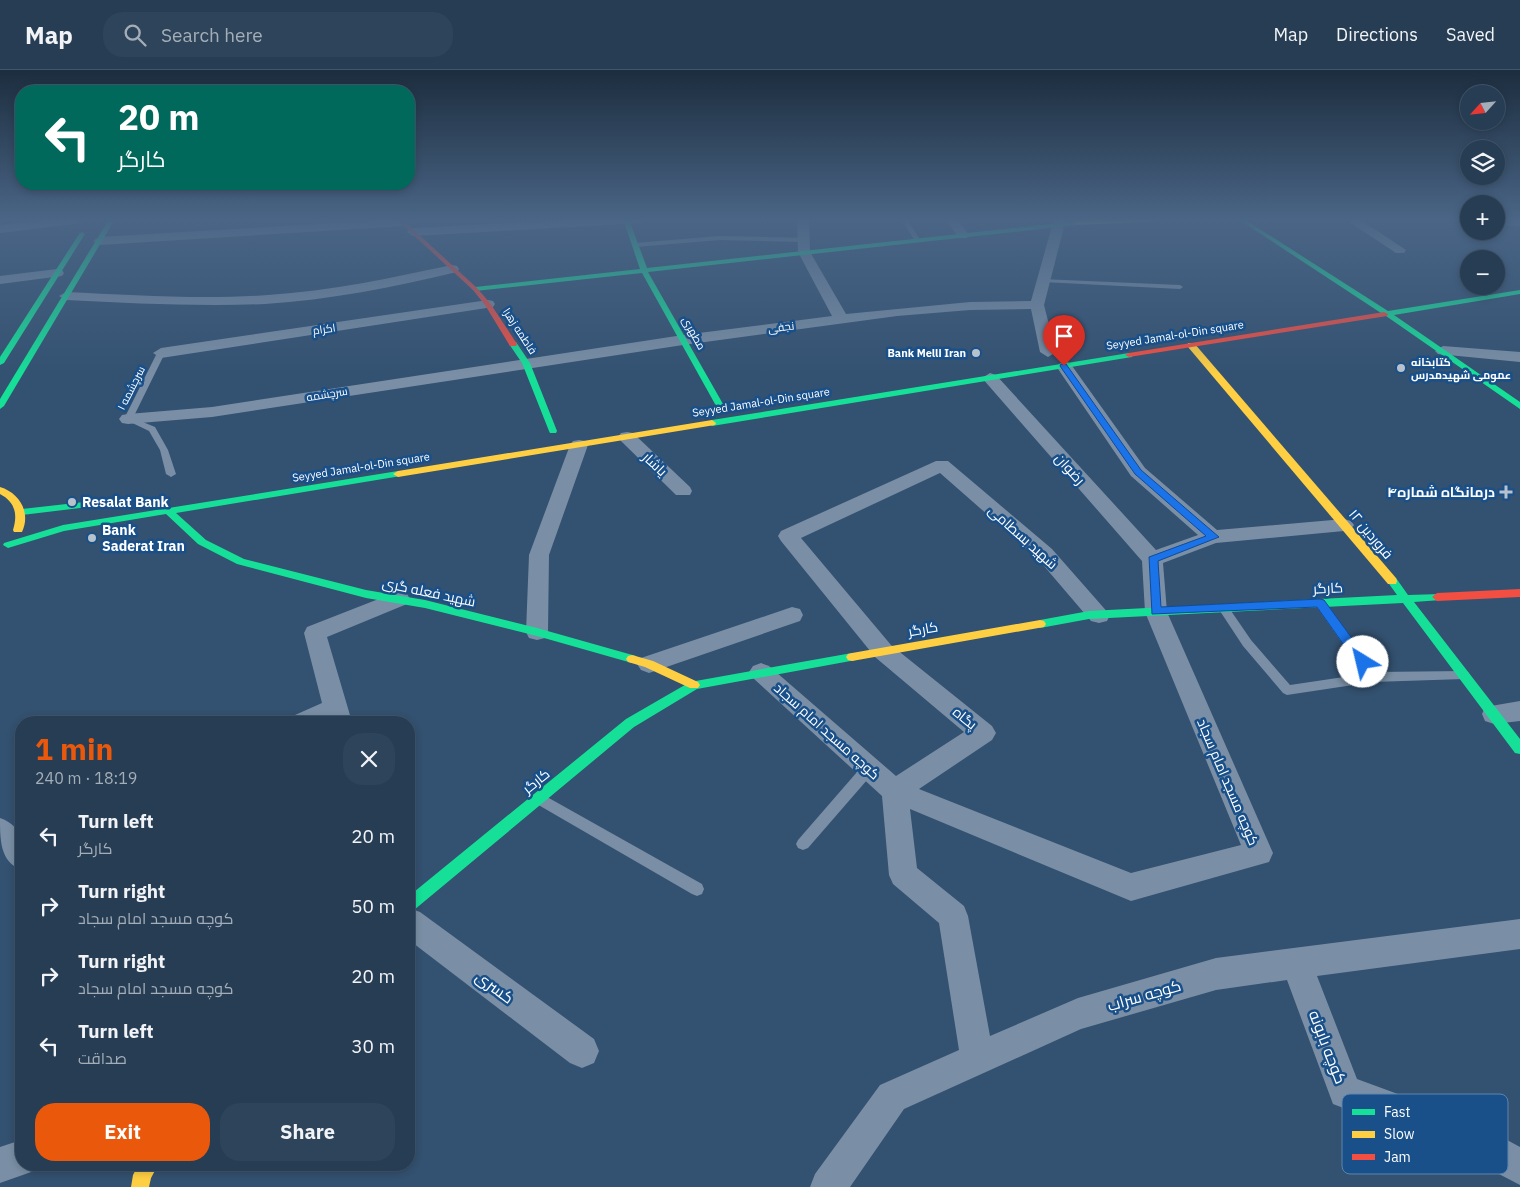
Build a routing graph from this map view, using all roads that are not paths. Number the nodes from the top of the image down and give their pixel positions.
1 (59, 271) edge
2 (81, 271) edge
3 (441, 271) edge
4 (454, 271) edge
5 (634, 271) edge
6 (645, 271) edge
7 (816, 271) edge
8 (1046, 271) edge
9 (1320, 271) edge
10 (1340, 271) edge
11 (57, 274) junction
12 (0, 280) edge
13 (1043, 280) junction
14 (1180, 287) dead end
15 (475, 289) junction
16 (1520, 292) edge
17 (66, 296) junction
18 (1382, 299) junction
19 (1365, 301) junction
20 (488, 304) junction
21 (1346, 304) dead end
22 (1037, 305) junction
23 (1388, 314) junction
24 (841, 319) junction
25 (683, 340) junction
26 (1191, 345) junction
27 (1443, 352) junction
28 (161, 353) joint
29 (1052, 356) junction
30 (1520, 358) edge
31 (0, 363) edge
32 (526, 363) junction
33 (990, 378) junction
34 (1517, 401) edge
35 (719, 404) dead end
36 (0, 406) edge
37 (128, 419) junction
38 (553, 431) dead end
39 (627, 437) junction
40 (579, 445) junction
41 (942, 465) joint
42 (170, 474) dead end
43 (0, 490) edge
44 (683, 490) dead end
45 (110, 502) dead end
46 (168, 511) junction
47 (22, 512) junction
48 (1344, 525) junction
49 (1214, 537) junction
50 (4, 549) edge
51 (1152, 559) junction
52 (1520, 593) edge
53 (1407, 599) junction
54 (399, 600) junction
55 (1320, 603) junction
56 (1223, 608) junction
57 (1156, 612) junction
58 (792, 615) dead end
59 (1100, 615) junction
60 (536, 632) junction
61 (883, 651) junction
62 (649, 664) junction
63 (761, 672) junction
64 (1464, 674) junction
65 (1373, 677) junction
66 (694, 685) junction
67 (1520, 711) edge
68 (1494, 714) junction
69 (338, 715) edge
70 (1520, 748) edge
71 (869, 768) junction
72 (895, 790) junction
73 (539, 798) junction
74 (0, 830) edge
75 (803, 844) dead end
76 (15, 849) edge
77 (697, 889) dead end
78 (415, 900) edge
79 (415, 926) edge
80 (1520, 934) edge
81 (1296, 963) junction
82 (582, 1051) dead end
83 (978, 1059) junction
84 (1350, 1094) edge
85 (15, 1160) edge
86 (1508, 1160) edge
87 (0, 1164) edge
88 (1520, 1167) edge
89 (145, 1171) edge
90 (140, 1187) edge
91 (828, 1187) edge

1 - 11 street
2 - 17 street
3 - 17 street
4 - 15 street, فاطمه زهرا
5 - 15 street
6 - 25 street, مطهری
7 - 24 street
8 - 13 street
9 - 19 street
10 - 18 street
11 - 12 street
11 - 31 street
13 - 14 lane
13 - 22 street
15 - 20 street, فاطمه زهرا
16 - 23 street, Seyyed Jamal-ol-Din square
17 - 36 street
18 - 19 street
18 - 23 street
19 - 21 street
19 - 23 street
20 - 28 street, اکرام
20 - 32 street, فاطمه زهرا
22 - 24 street, نجفی
22 - 29 street
23 - 26 street, Seyyed Jamal-ol-Din square
23 - 27 street
24 - 25 street, نجفی
25 - 32 street, نجفی
25 - 35 street, مطهری
26 - 29 street, Seyyed Jamal-ol-Din square
26 - 48 street, ۱۲ فروردین
27 - 30 street
27 - 34 street
28 - 37 lane, سرچشمه ۱
29 - 33 street, Seyyed Jamal-ol-Din square
29 - 49 street
32 - 37 street, سرچشمه
32 - 38 street, فاطمه زهرا
33 - 39 street, Seyyed Jamal-ol-Din square
33 - 51 street, رضوان
37 - 42 lane, سرچشمه ۱
39 - 40 street, Seyyed Jamal-ol-Din square
39 - 44 street, یاشار
40 - 46 street, Seyyed Jamal-ol-Din square
40 - 60 street
41 - 59 street, شهید بسطامی
41 - 61 street, پگاه
43 - 47 street
45 - 47 street
46 - 50 street, Seyyed Jamal-ol-Din square
46 - 54 street, شهید فعله گری
47 - 50 street
48 - 49 street
48 - 53 street, ۱۲ فروردین
49 - 51 street
51 - 57 street, کوچه مسجد امام سجاد
52 - 53 street, کارگر
53 - 55 street, کارگر
53 - 64 street, ۱۲ فروردین
54 - 60 street, شهید فعله گری
54 - 69 street
55 - 56 street, کارگر
55 - 65 lane
56 - 57 street, کارگر
56 - 65 lane
57 - 59 street, کارگر
57 - 72 street, کوچه مسجد امام سجاد
58 - 62 street
59 - 61 street, کارگر
60 - 62 street, شهید فعله گری
61 - 63 street, کارگر
61 - 72 street, پگاه
62 - 66 street, شهید فعله گری
63 - 66 street, کارگر
63 - 71 street, کوچه مسجد امام سجاد
64 - 65 lane
64 - 68 street, ۱۲ فروردین
66 - 73 street, کارگر
67 - 68 street
68 - 70 street, ۱۲ فروردین
71 - 72 street, کوچه مسجد امام سجاد
71 - 75 lane
72 - 83 street
73 - 77 lane
73 - 78 street, کارگر
74 - 76 street
79 - 82 street, کسری
80 - 81 street, کوچه سراب
81 - 83 street, کوچه سراب
81 - 84 street, کوچه بابونه
83 - 91 street, کوچه سراب
85 - 87 street
86 - 88 street, کوچه بابونه
89 - 90 street

